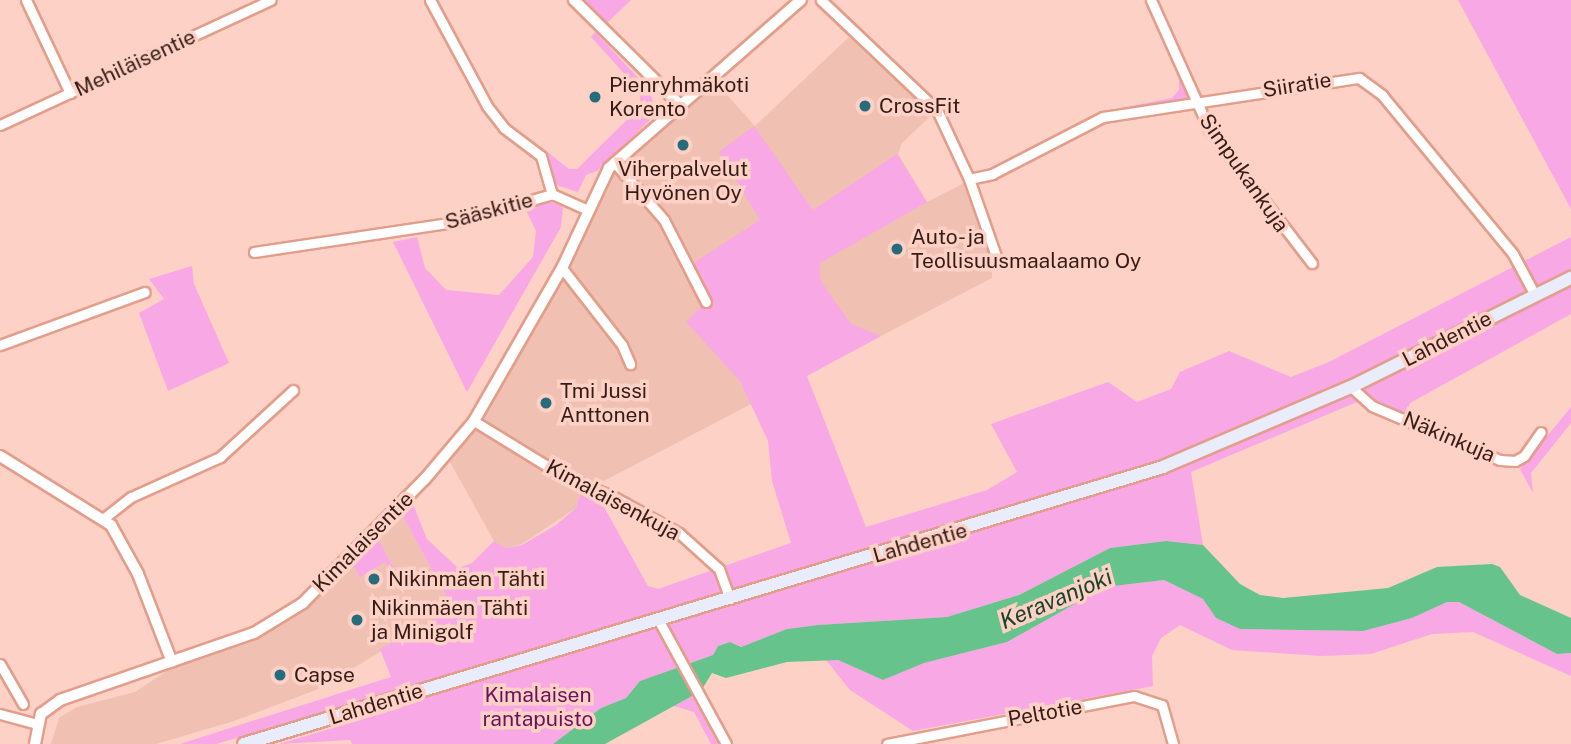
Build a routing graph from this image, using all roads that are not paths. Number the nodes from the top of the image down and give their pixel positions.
1 (26, 0) edge
2 (270, 0) edge
3 (430, 0) edge
4 (574, 0) edge
5 (801, 0) edge
6 (821, 0) edge
7 (1150, 0) edge
8 (70, 93) junction
9 (1196, 103) junction
10 (679, 104) junction
11 (0, 125) edge
12 (614, 162) junction
13 (969, 180) junction
14 (552, 194) junction
15 (588, 210) junction
16 (254, 252) dead end
17 (998, 262) dead end
18 (1312, 263) dead end
19 (562, 268) junction
20 (1571, 278) edge
21 (145, 292) dead end
22 (1535, 295) junction
23 (706, 302) dead end
24 (0, 345) edge
25 (629, 364) dead end
26 (1351, 387) junction
27 (293, 390) dead end
28 (474, 421) junction
29 (1541, 432) dead end
30 (0, 456) edge
31 (104, 518) junction
32 (730, 599) junction
33 (659, 621) junction
34 (172, 662) junction
35 (0, 664) edge
36 (23, 704) dead end
37 (0, 714) edge
38 (37, 724) junction
39 (35, 744) edge
40 (244, 744) edge
41 (726, 744) edge
42 (887, 744) edge
43 (1173, 744) edge

1 - 8 street
2 - 8 street, Mehiläisentie
3 - 14 street
4 - 10 street
5 - 10 street
6 - 13 street
7 - 9 street, Simpukankuja
8 - 11 street, Mehiläisentie
9 - 13 street, Siiratie
9 - 18 street, Simpukankuja
9 - 22 street, Siiratie
10 - 12 street
12 - 15 street
12 - 23 street
13 - 17 street
14 - 15 street, Sääskitie
14 - 16 street, Sääskitie
15 - 19 street, Kimalaisentie
19 - 25 street
19 - 28 street, Kimalaisentie
20 - 22 main road, Lahdentie
21 - 24 street
22 - 26 main road, Lahdentie
26 - 29 street, Näkinkuja
26 - 32 main road, Lahdentie
27 - 31 street
28 - 32 street, Kimalaisenkuja
28 - 34 street, Kimalaisentie
30 - 31 street
31 - 34 street
32 - 33 main road, Lahdentie
33 - 40 main road, Lahdentie
33 - 41 street
34 - 38 street, Kimalaisentie
35 - 36 street
37 - 38 street
38 - 39 street
42 - 43 street, Peltotie

